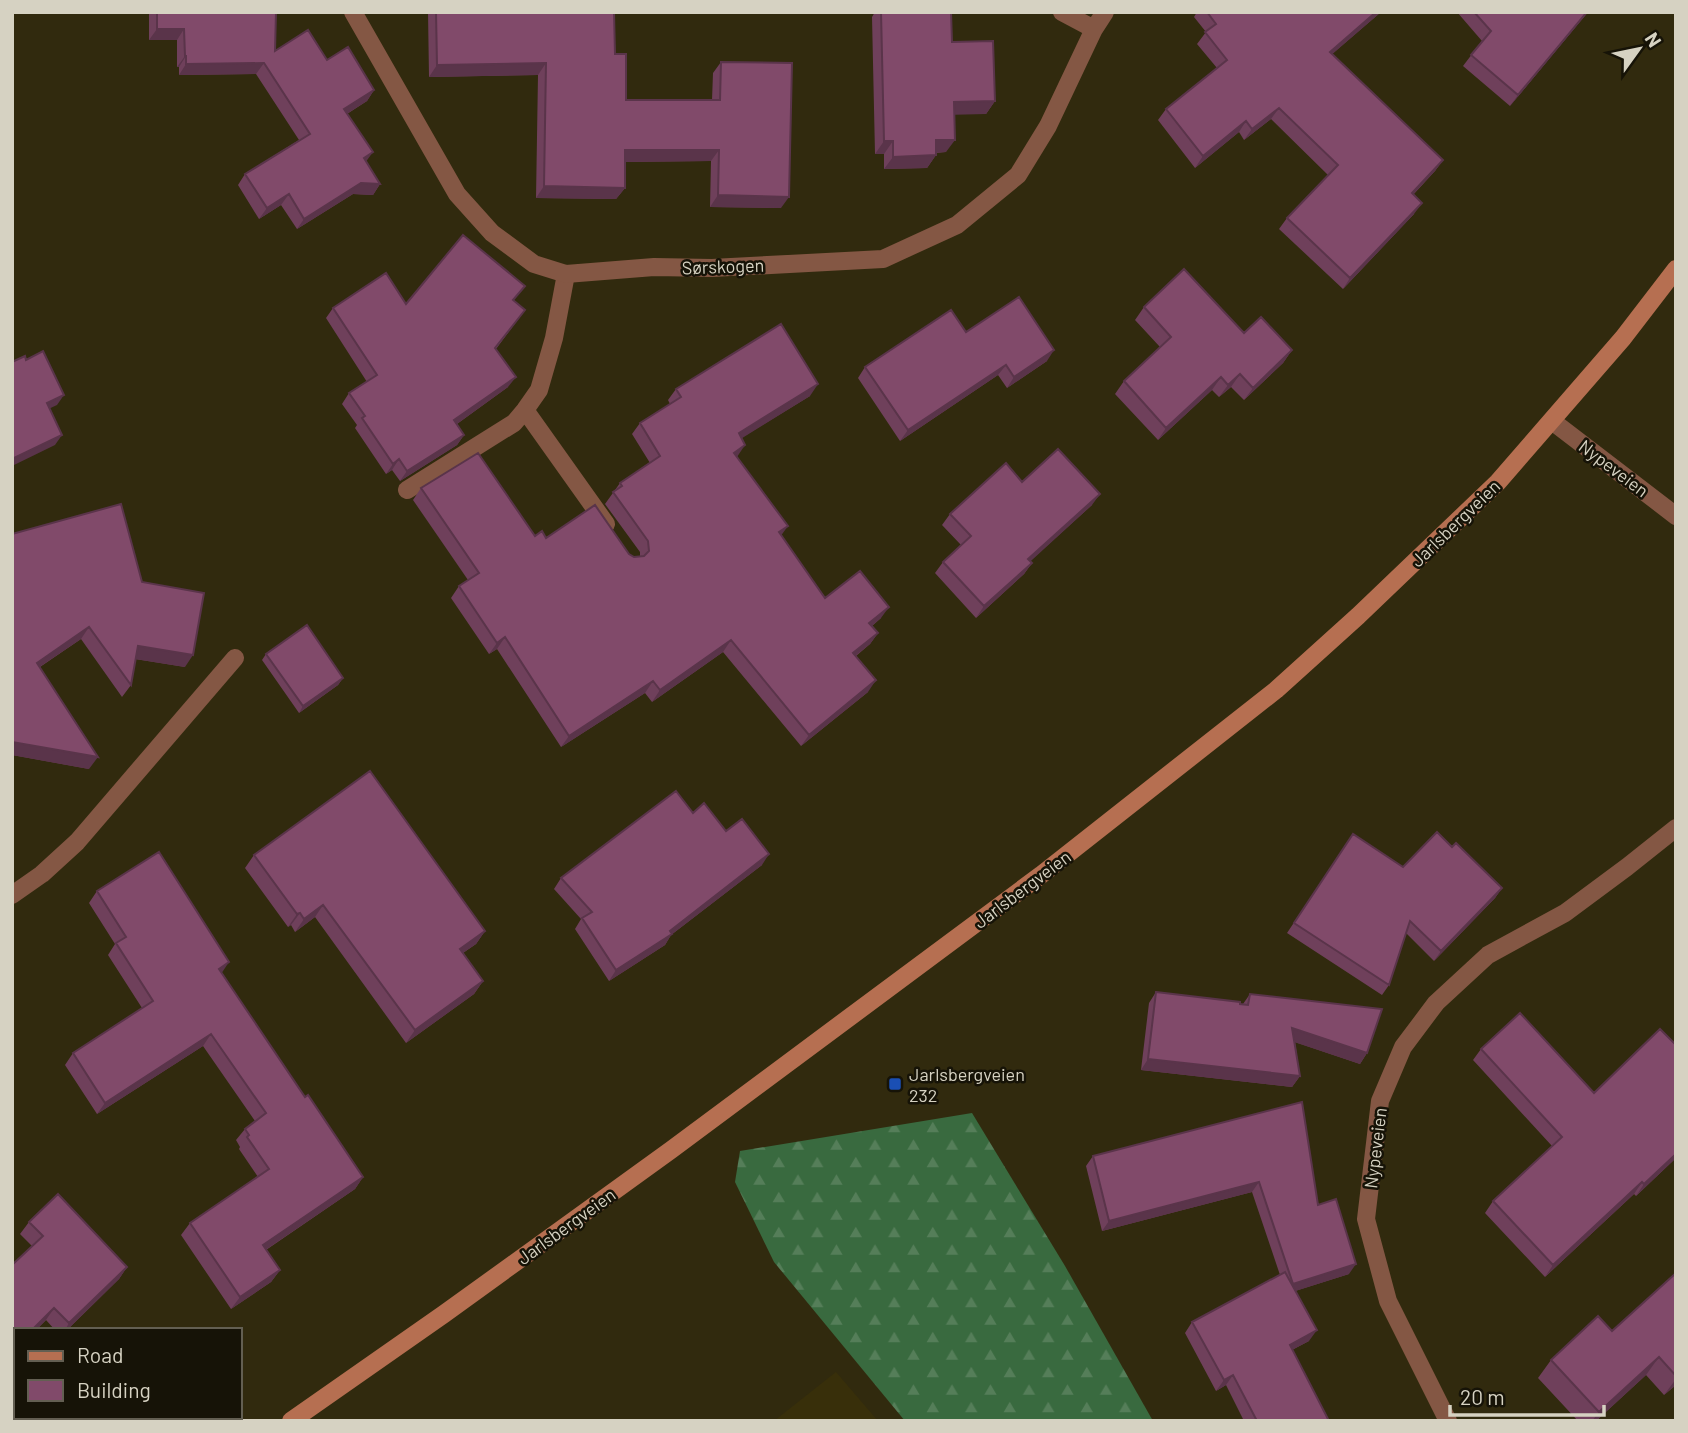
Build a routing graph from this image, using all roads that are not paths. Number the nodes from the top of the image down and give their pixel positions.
1 (353, 12) edge
2 (1062, 12) edge
3 (1105, 12) edge
4 (1094, 29) junction
5 (1676, 270) edge
6 (566, 274) junction
7 (525, 410) junction
8 (1552, 421) junction
9 (407, 490) edge
10 (1676, 516) edge
11 (614, 535) edge
12 (235, 658) dead end
13 (1676, 828) edge
14 (12, 895) edge
15 (290, 1421) edge
16 (1448, 1421) edge

1 - 6 street, Sørskogen
2 - 4 street
3 - 4 street, Sørskogen
4 - 6 street, Sørskogen
5 - 8 main road, Jarlsbergveien
6 - 7 street
7 - 9 street
7 - 11 street
8 - 10 street, Nypeveien
8 - 15 main road, Jarlsbergveien
12 - 14 street
13 - 16 street, Nypeveien

